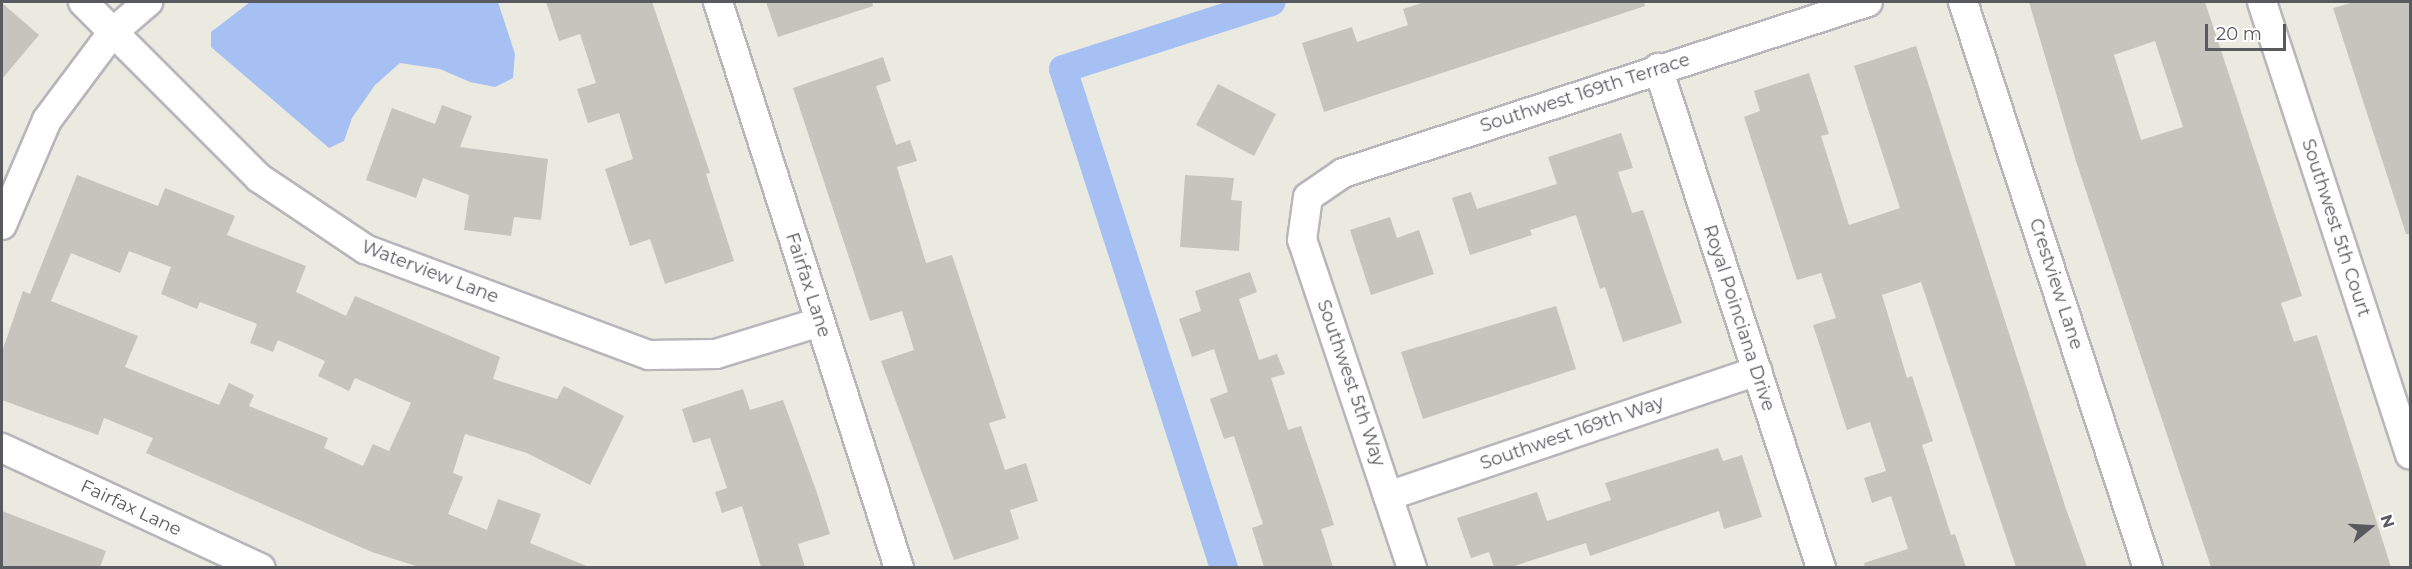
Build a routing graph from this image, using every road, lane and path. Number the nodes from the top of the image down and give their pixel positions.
1 (82, 2) edge
2 (148, 2) edge
3 (718, 2) edge
4 (1868, 2) edge
5 (1963, 2) edge
6 (2262, 2) edge
7 (112, 33) junction
8 (1658, 68) junction
9 (1308, 197) joint
10 (2, 225) edge
11 (820, 322) junction
12 (1757, 371) junction
13 (2408, 440) edge
14 (2, 448) edge
15 (1388, 496) junction
16 (261, 567) edge
17 (899, 567) edge
18 (1412, 567) edge
19 (1821, 567) edge
20 (2148, 567) edge

1 - 7 street, Waterview Lane
2 - 7 street
3 - 11 street, Fairfax Lane
4 - 8 street, Southwest 169th Terrace
5 - 20 street, Crestview Lane
6 - 13 street, Southwest 5th Court
7 - 10 street
7 - 11 street, Waterview Lane
8 - 9 street, Southwest 169th Terrace
8 - 12 street, Royal Poinciana Drive
9 - 15 street, Southwest 5th Way
11 - 17 street, Fairfax Lane
12 - 15 street, Southwest 169th Way
12 - 19 street, Royal Poinciana Drive
14 - 16 street, Fairfax Lane
15 - 18 street, Southwest 5th Way

